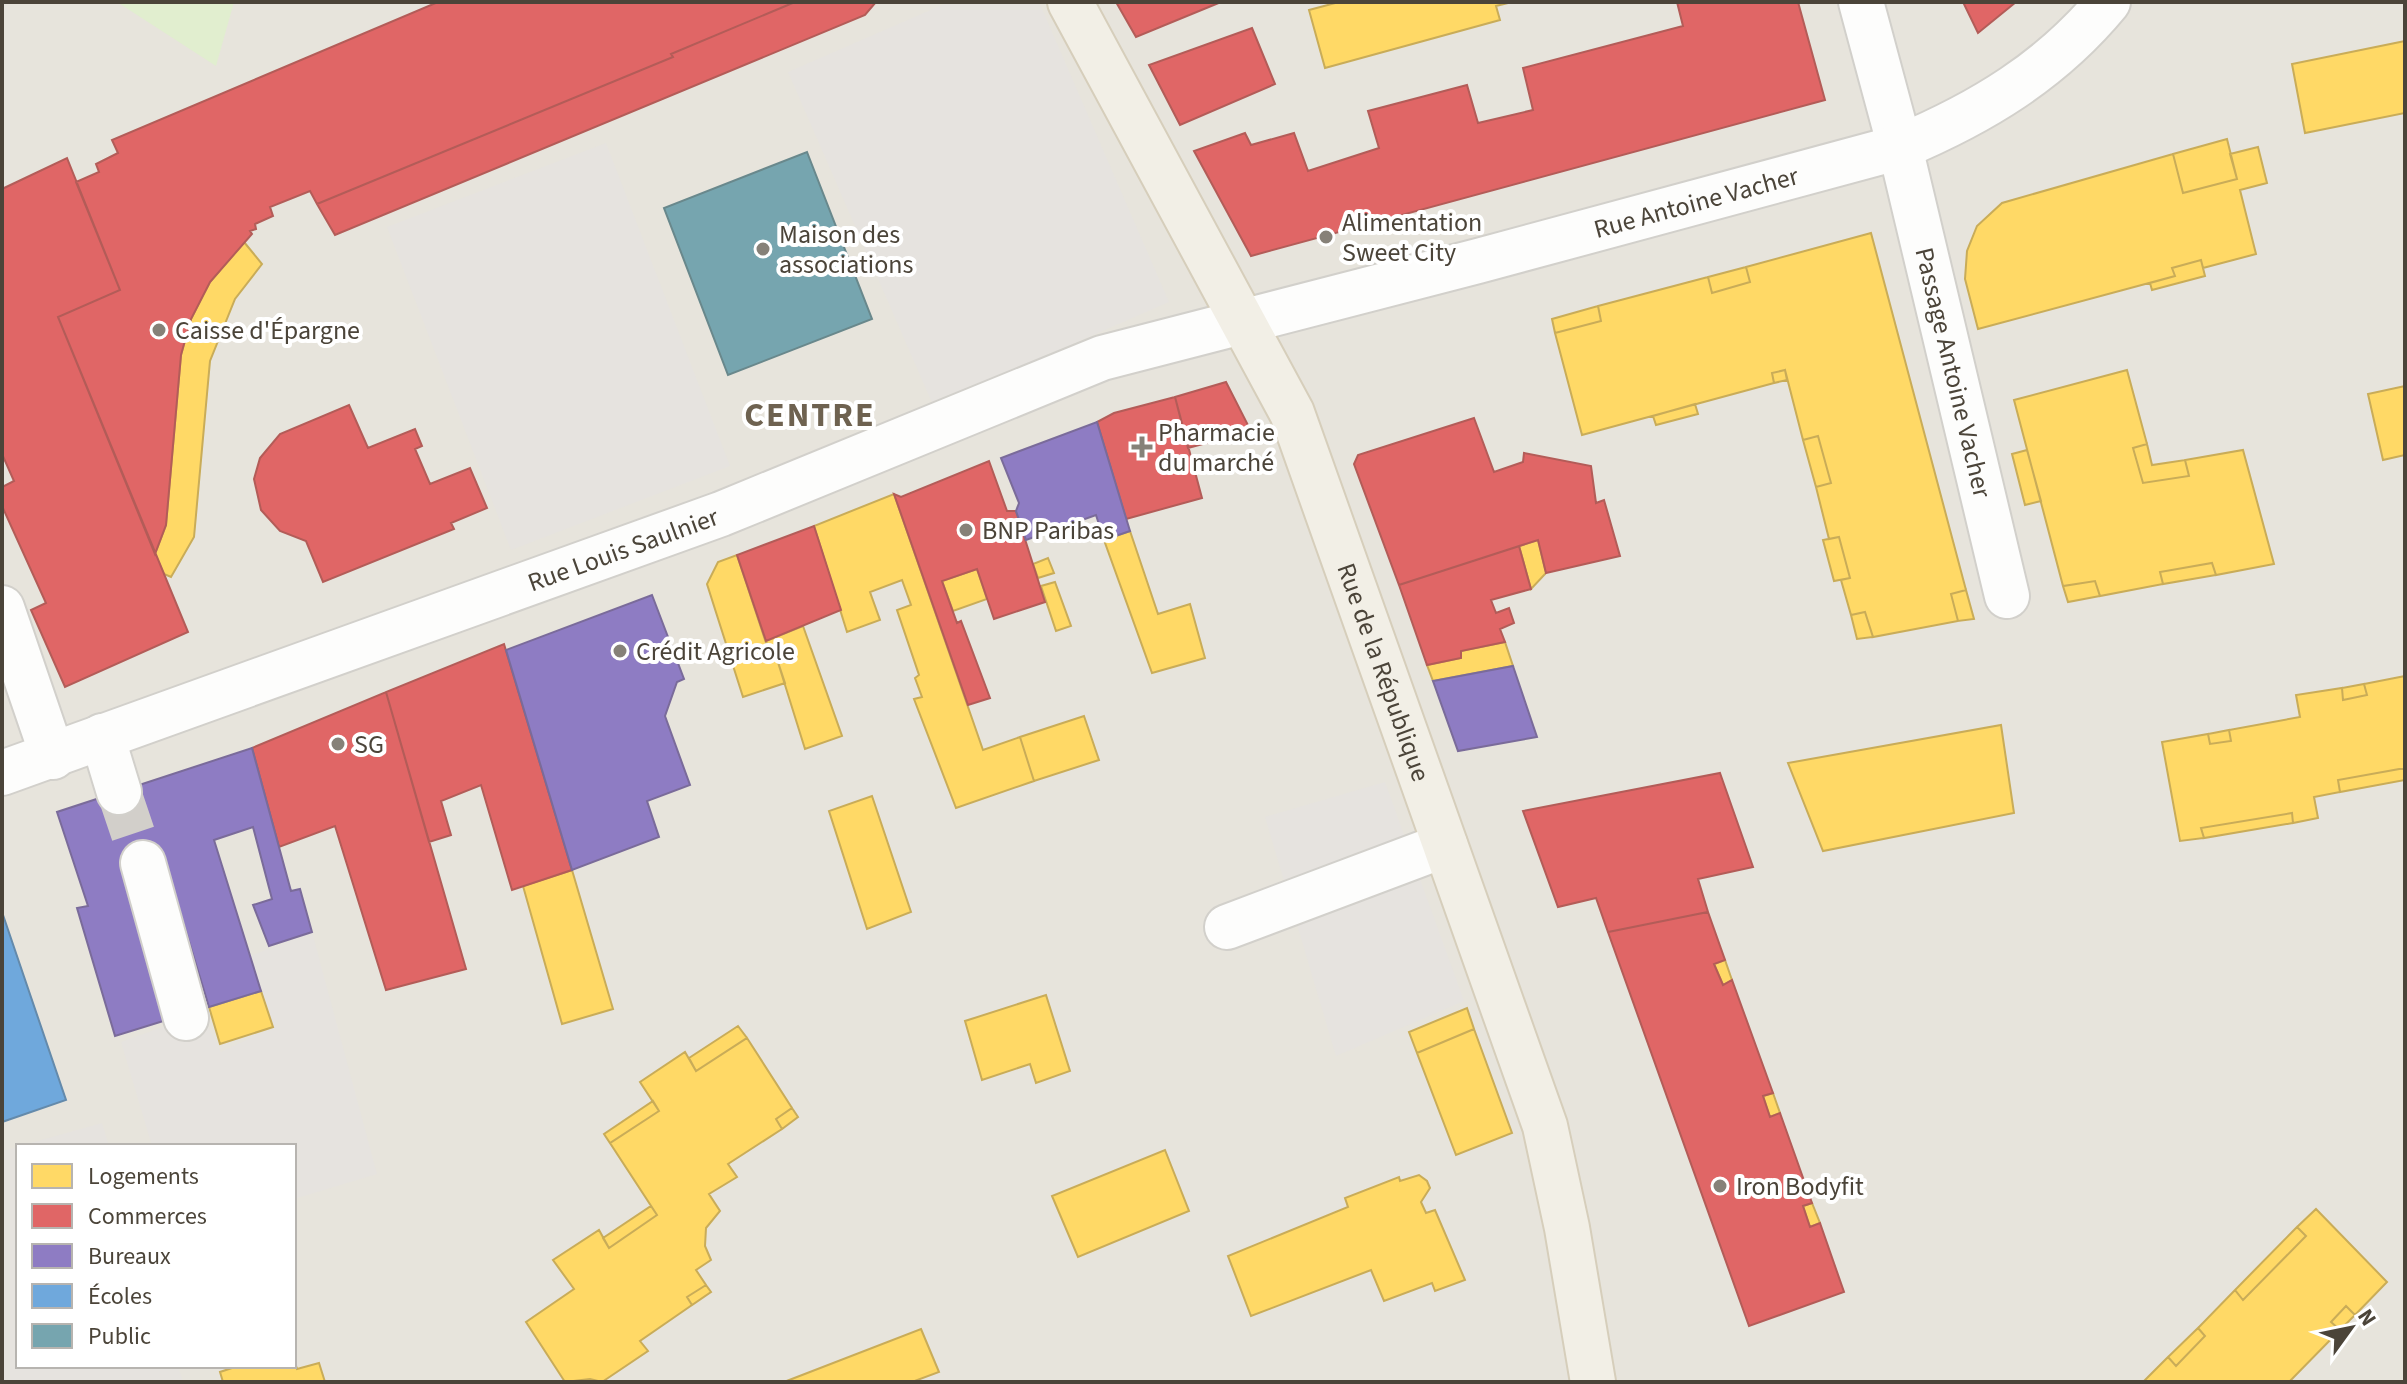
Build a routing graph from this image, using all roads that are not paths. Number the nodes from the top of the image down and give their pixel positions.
1 (1070, 2) edge
2 (1861, 2) edge
3 (2108, 2) edge
4 (1900, 147) junction
5 (1242, 322) junction
6 (2007, 596) dead end
7 (2, 608) edge
8 (102, 736) junction
9 (53, 757) junction
10 (2, 773) edge
11 (119, 792) tunnel mouth
12 (1445, 845) junction
13 (143, 863) tunnel mouth
14 (1227, 927) dead end
15 (186, 1018) dead end
16 (1593, 1382) edge

1 - 5 main road, Rue de la République
2 - 4 street, Passage Antoine Vacher
3 - 4 street, Rue Antoine Vacher
4 - 5 street, Rue Antoine Vacher
4 - 6 street, Passage Antoine Vacher
5 - 8 street, Rue Louis Saulnier
5 - 12 main road, Rue de la République
7 - 9 street
8 - 9 street, Rue Louis Saulnier
8 - 11 street
9 - 10 street, Rue Louis Saulnier
12 - 14 street
12 - 16 main road, Rue de la République
13 - 15 street

